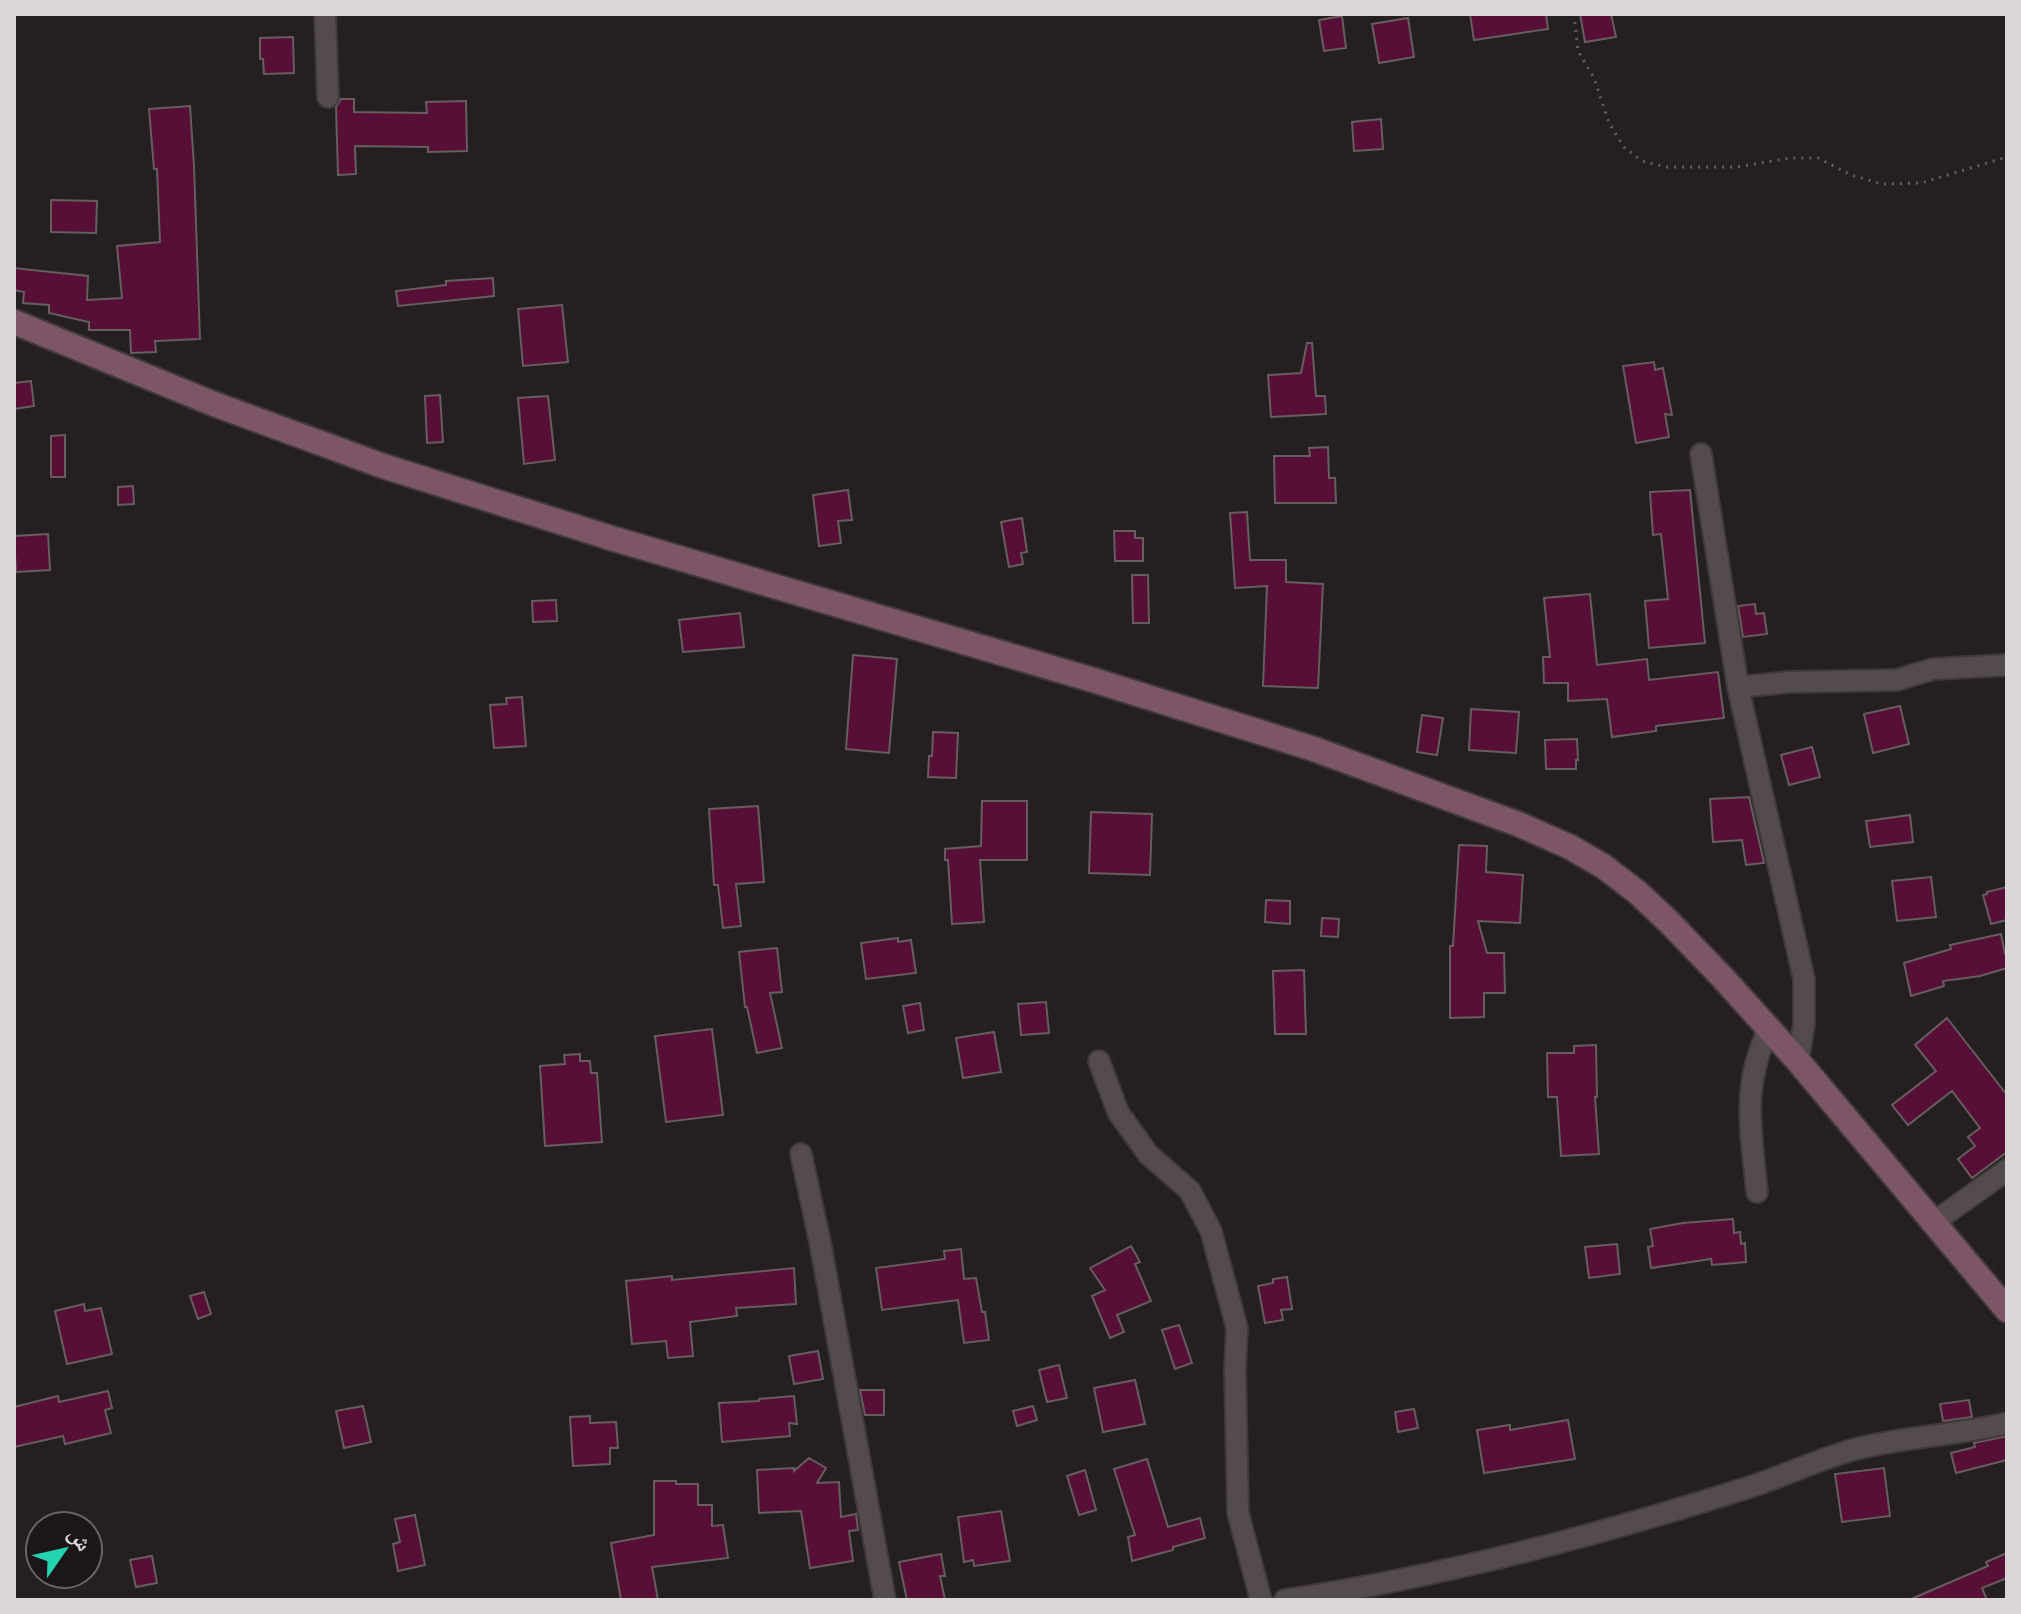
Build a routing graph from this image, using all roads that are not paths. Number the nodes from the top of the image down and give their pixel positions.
1 (325, 14) edge
2 (328, 97) dead end
3 (14, 322) edge
4 (1701, 454) dead end
5 (2007, 665) edge
6 (1738, 687) junction
7 (1769, 1028) junction
8 (1099, 1061) dead end
9 (1798, 1061) junction
10 (801, 1154) dead end
11 (2007, 1170) edge
12 (1757, 1192) dead end
13 (1933, 1223) junction
14 (2007, 1310) edge
15 (2007, 1423) edge
16 (885, 1600) edge
17 (1261, 1600) edge
18 (1285, 1600) edge

1 - 2 street
3 - 7 street
4 - 6 street
5 - 6 street
6 - 9 street
7 - 9 street
7 - 12 street
8 - 17 street
9 - 13 street
10 - 16 street
11 - 13 street
13 - 14 street
15 - 18 street

